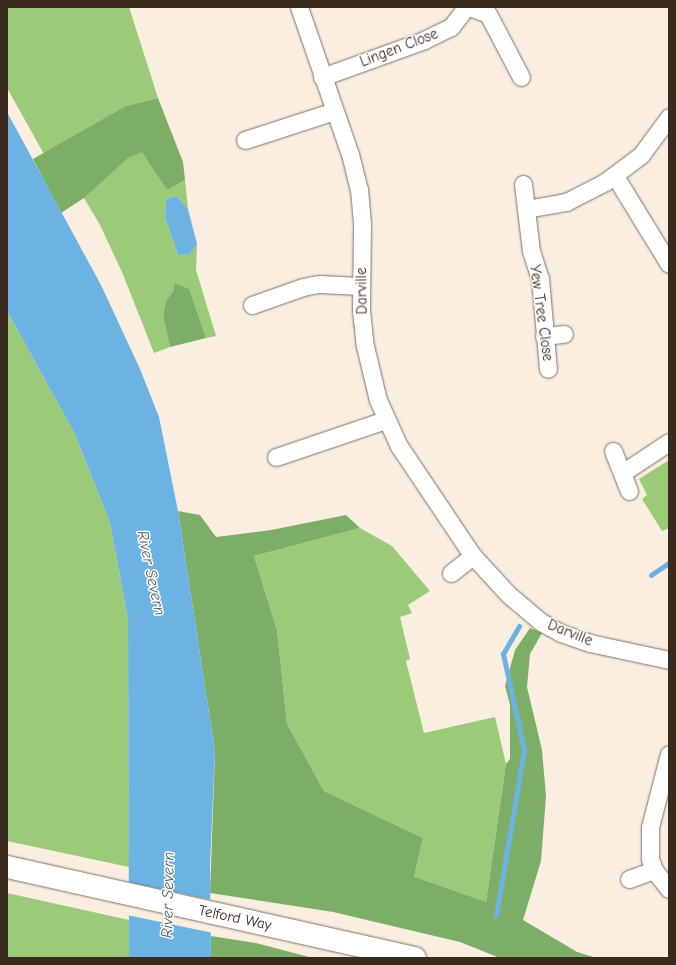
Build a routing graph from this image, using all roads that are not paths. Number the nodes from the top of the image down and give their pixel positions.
1 (299, 7) edge
2 (466, 7) edge
3 (469, 7) edge
4 (322, 77) junction
5 (521, 77) dead end
6 (334, 111) junction
7 (669, 117) edge
8 (245, 140) dead end
9 (615, 176) junction
10 (523, 184) dead end
11 (526, 208) junction
12 (669, 264) edge
13 (361, 286) junction
14 (252, 305) dead end
15 (564, 334) dead end
16 (544, 336) junction
17 (548, 369) dead end
18 (385, 420) junction
19 (669, 442) edge
20 (613, 450) dead end
21 (276, 457) dead end
22 (622, 473) junction
23 (629, 491) dead end
24 (473, 556) junction
25 (451, 573) dead end
26 (669, 660) edge
27 (669, 754) edge
28 (7, 867) edge
29 (654, 870) junction
30 (629, 879) dead end
31 (669, 889) edge
32 (415, 958) edge

1 - 4 street, Darville
2 - 4 street, Lingen Close
3 - 5 street
4 - 6 street, Darville
6 - 8 street
6 - 13 street, Darville
7 - 9 street
9 - 11 street
9 - 12 street
10 - 11 street, Yew Tree Close
11 - 16 street, Yew Tree Close
13 - 14 street
13 - 18 street, Darville
15 - 16 street
16 - 17 street, Yew Tree Close
18 - 21 street
18 - 24 street, Darville
19 - 22 street
20 - 22 street
22 - 23 street
24 - 25 street
24 - 26 street, Darville
27 - 29 street
28 - 32 main road, Telford Way
29 - 30 street
29 - 31 street

